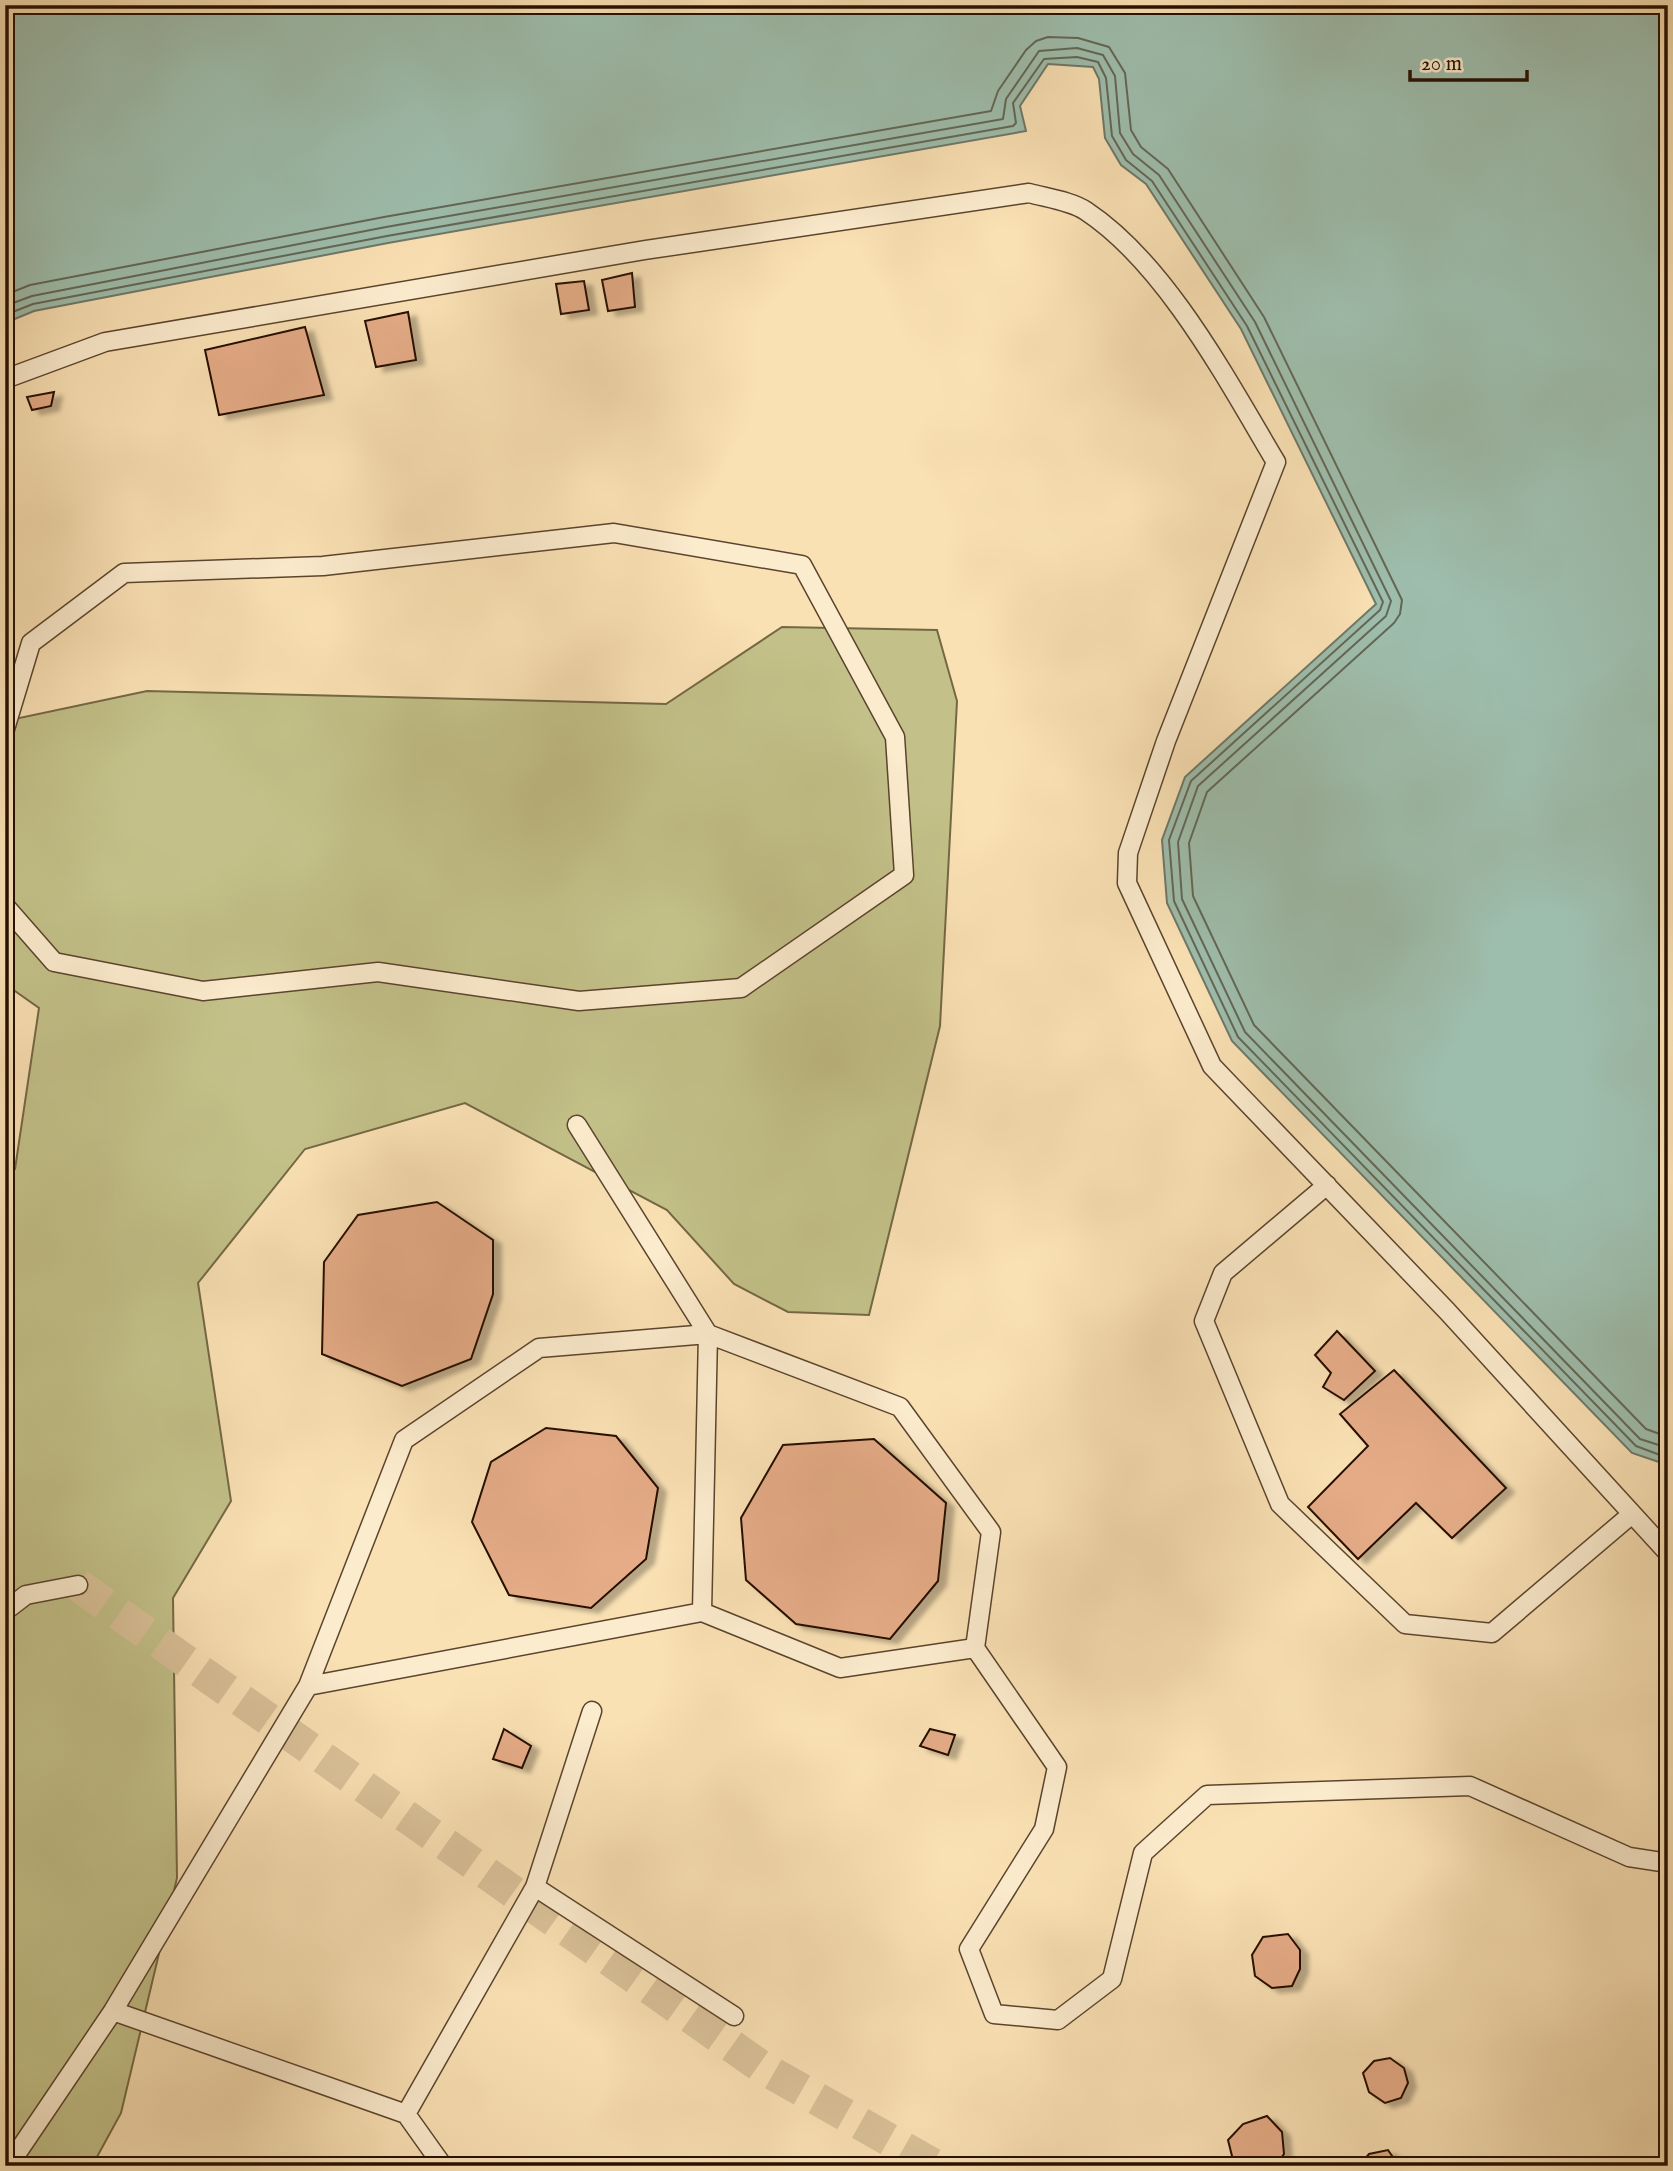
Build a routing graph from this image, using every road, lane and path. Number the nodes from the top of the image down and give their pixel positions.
1 (5, 379) edge
2 (5, 729) edge
3 (5, 906) edge
4 (577, 1125) dead end
5 (1327, 1185) junction
6 (708, 1334) junction
7 (1632, 1514) junction
8 (1668, 1553) edge
9 (78, 1585) dead end
10 (5, 1611) edge
11 (702, 1612) junction
12 (975, 1648) junction
13 (308, 1686) junction
14 (592, 1711) dead end
15 (1668, 1863) edge
16 (535, 1886) junction
17 (113, 2011) junction
18 (734, 2016) dead end
19 (406, 2114) junction
20 (12, 2166) edge
21 (443, 2166) edge

1 - 5 lane
2 - 3 lane
4 - 6 lane
5 - 7 lane
5 - 7 lane
6 - 11 lane
6 - 12 lane
6 - 13 lane
7 - 8 lane
9 - 10 lane
11 - 12 lane
11 - 13 lane
12 - 15 lane
13 - 17 lane
14 - 16 lane
16 - 18 lane
16 - 19 lane
17 - 19 lane
17 - 20 lane
19 - 21 lane

